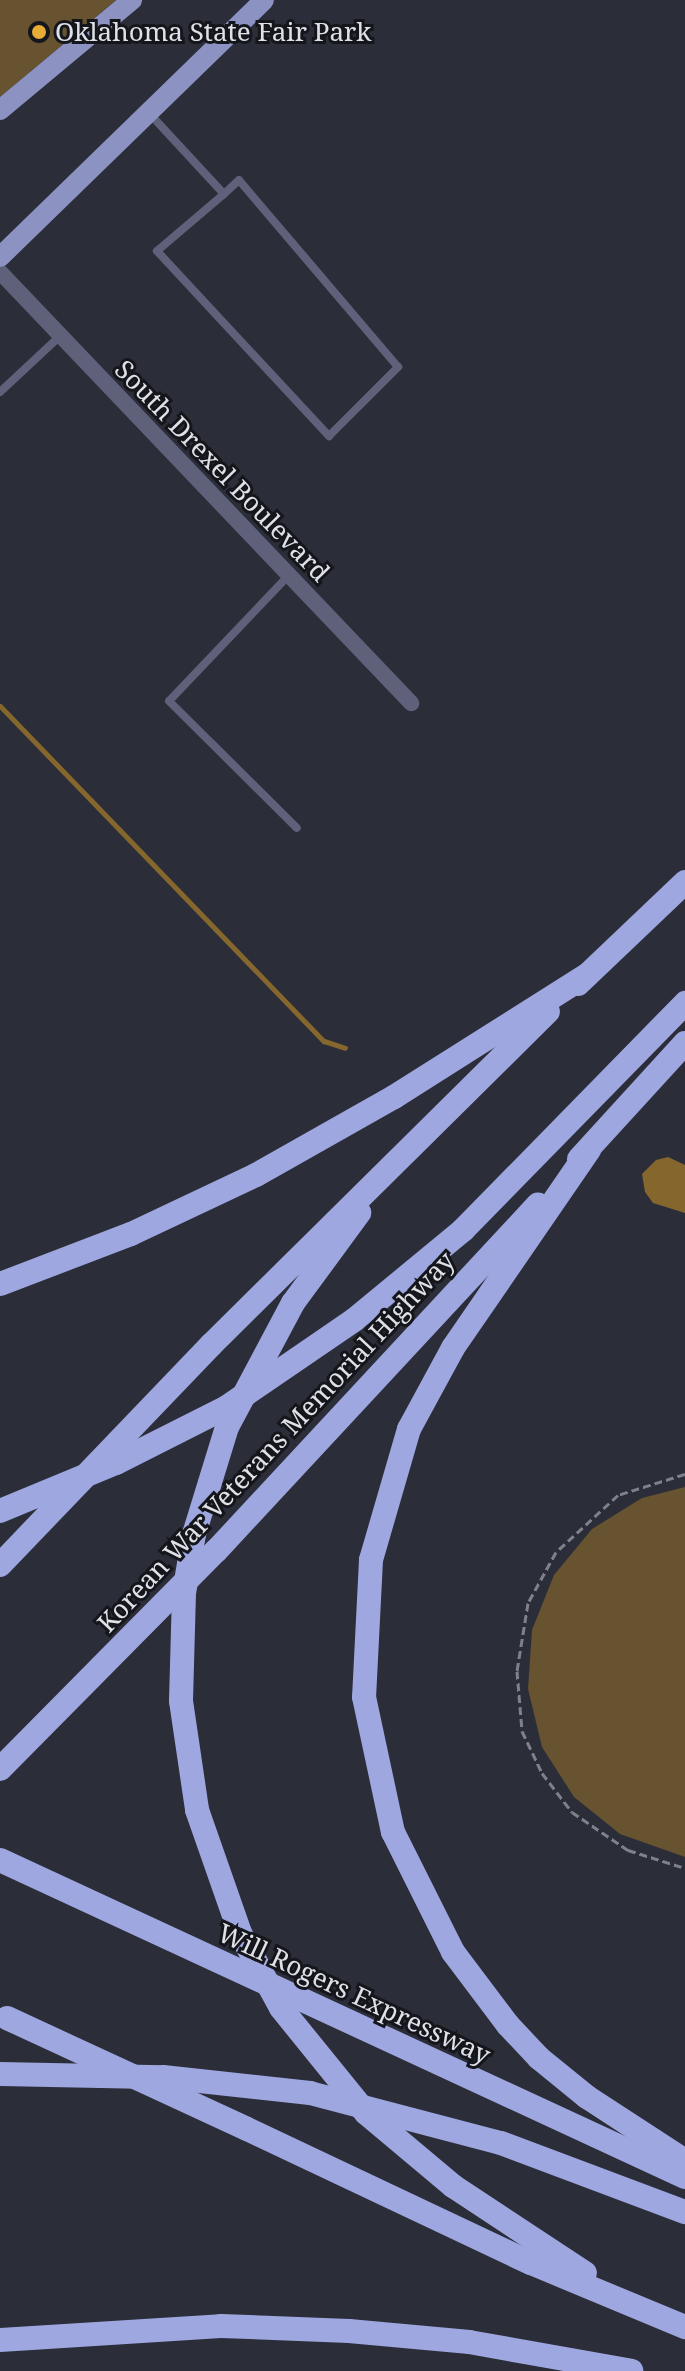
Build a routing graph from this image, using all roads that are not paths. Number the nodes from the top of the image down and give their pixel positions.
1 (132, 0) edge
2 (264, 0) edge
3 (0, 110) edge
4 (149, 113) junction
5 (224, 194) junction
6 (0, 257) edge
7 (0, 272) edge
8 (59, 337) junction
9 (0, 392) edge
10 (290, 574) junction
11 (411, 703) dead end
12 (297, 828) dead end
13 (685, 882) edge
14 (587, 975) junction
15 (685, 1003) edge
16 (685, 1043) edge
17 (405, 1150) junction
18 (589, 1150) junction
19 (0, 1284) edge
20 (0, 1511) edge
21 (0, 1565) edge
22 (0, 1769) edge
23 (0, 1860) edge
24 (4, 2016) edge
25 (0, 2074) edge
26 (685, 2161) edge
27 (685, 2177) edge
28 (685, 2212) edge
29 (623, 2298) junction
30 (685, 2327) edge
31 (0, 2340) edge
32 (631, 2371) edge

1 - 3 main road
2 - 4 main road
4 - 5 lane
4 - 6 main road
5 - 5 lane
7 - 8 street, South Drexel Boulevard
8 - 9 lane
8 - 10 street, South Drexel Boulevard
10 - 11 street, South Drexel Boulevard
10 - 12 lane
13 - 14 highway
14 - 17 highway
14 - 19 highway
15 - 20 highway
16 - 18 highway
17 - 21 highway, bridge
17 - 29 highway, bridge
18 - 22 highway, Korean War Veterans Memorial Highway
18 - 26 highway
23 - 27 highway, Will Rogers Expressway
24 - 29 highway, bridge
25 - 28 highway
29 - 30 highway
31 - 32 highway

